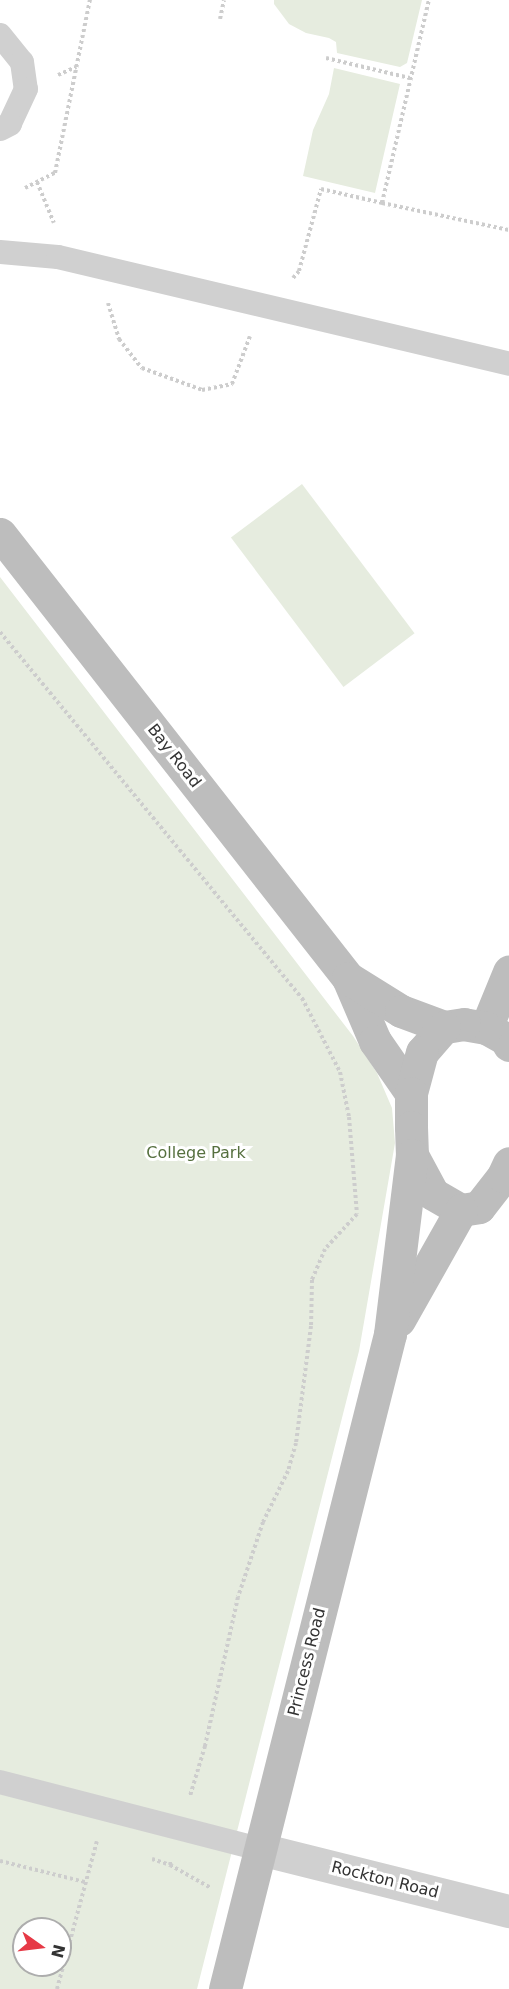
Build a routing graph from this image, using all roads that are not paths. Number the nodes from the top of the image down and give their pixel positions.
1 (0, 35) edge
2 (0, 129) edge
3 (0, 252) edge
4 (509, 364) edge
5 (0, 534) edge
6 (509, 972) edge
7 (348, 978) junction
8 (444, 1028) junction
9 (498, 1037) edge
10 (411, 1093) junction
11 (412, 1155) junction
12 (509, 1163) edge
13 (483, 1209) edge
14 (390, 1334) junction
15 (0, 1782) edge
16 (260, 1849) junction
17 (509, 1911) edge
18 (225, 1989) edge

1 - 2 lane
3 - 4 lane
5 - 7 street, Bay Road
6 - 9 street
7 - 8 street, Bay Road
7 - 10 street, Bay Road
8 - 9 street
8 - 10 street, Princess Road
10 - 11 street, Princess Road
11 - 13 street
11 - 14 street, Princess Road
12 - 13 street, Princess Road
13 - 14 street, Princess Road
14 - 16 street, Princess Road
15 - 16 lane
16 - 17 street, Rockton Road
16 - 18 street, Princess Road

